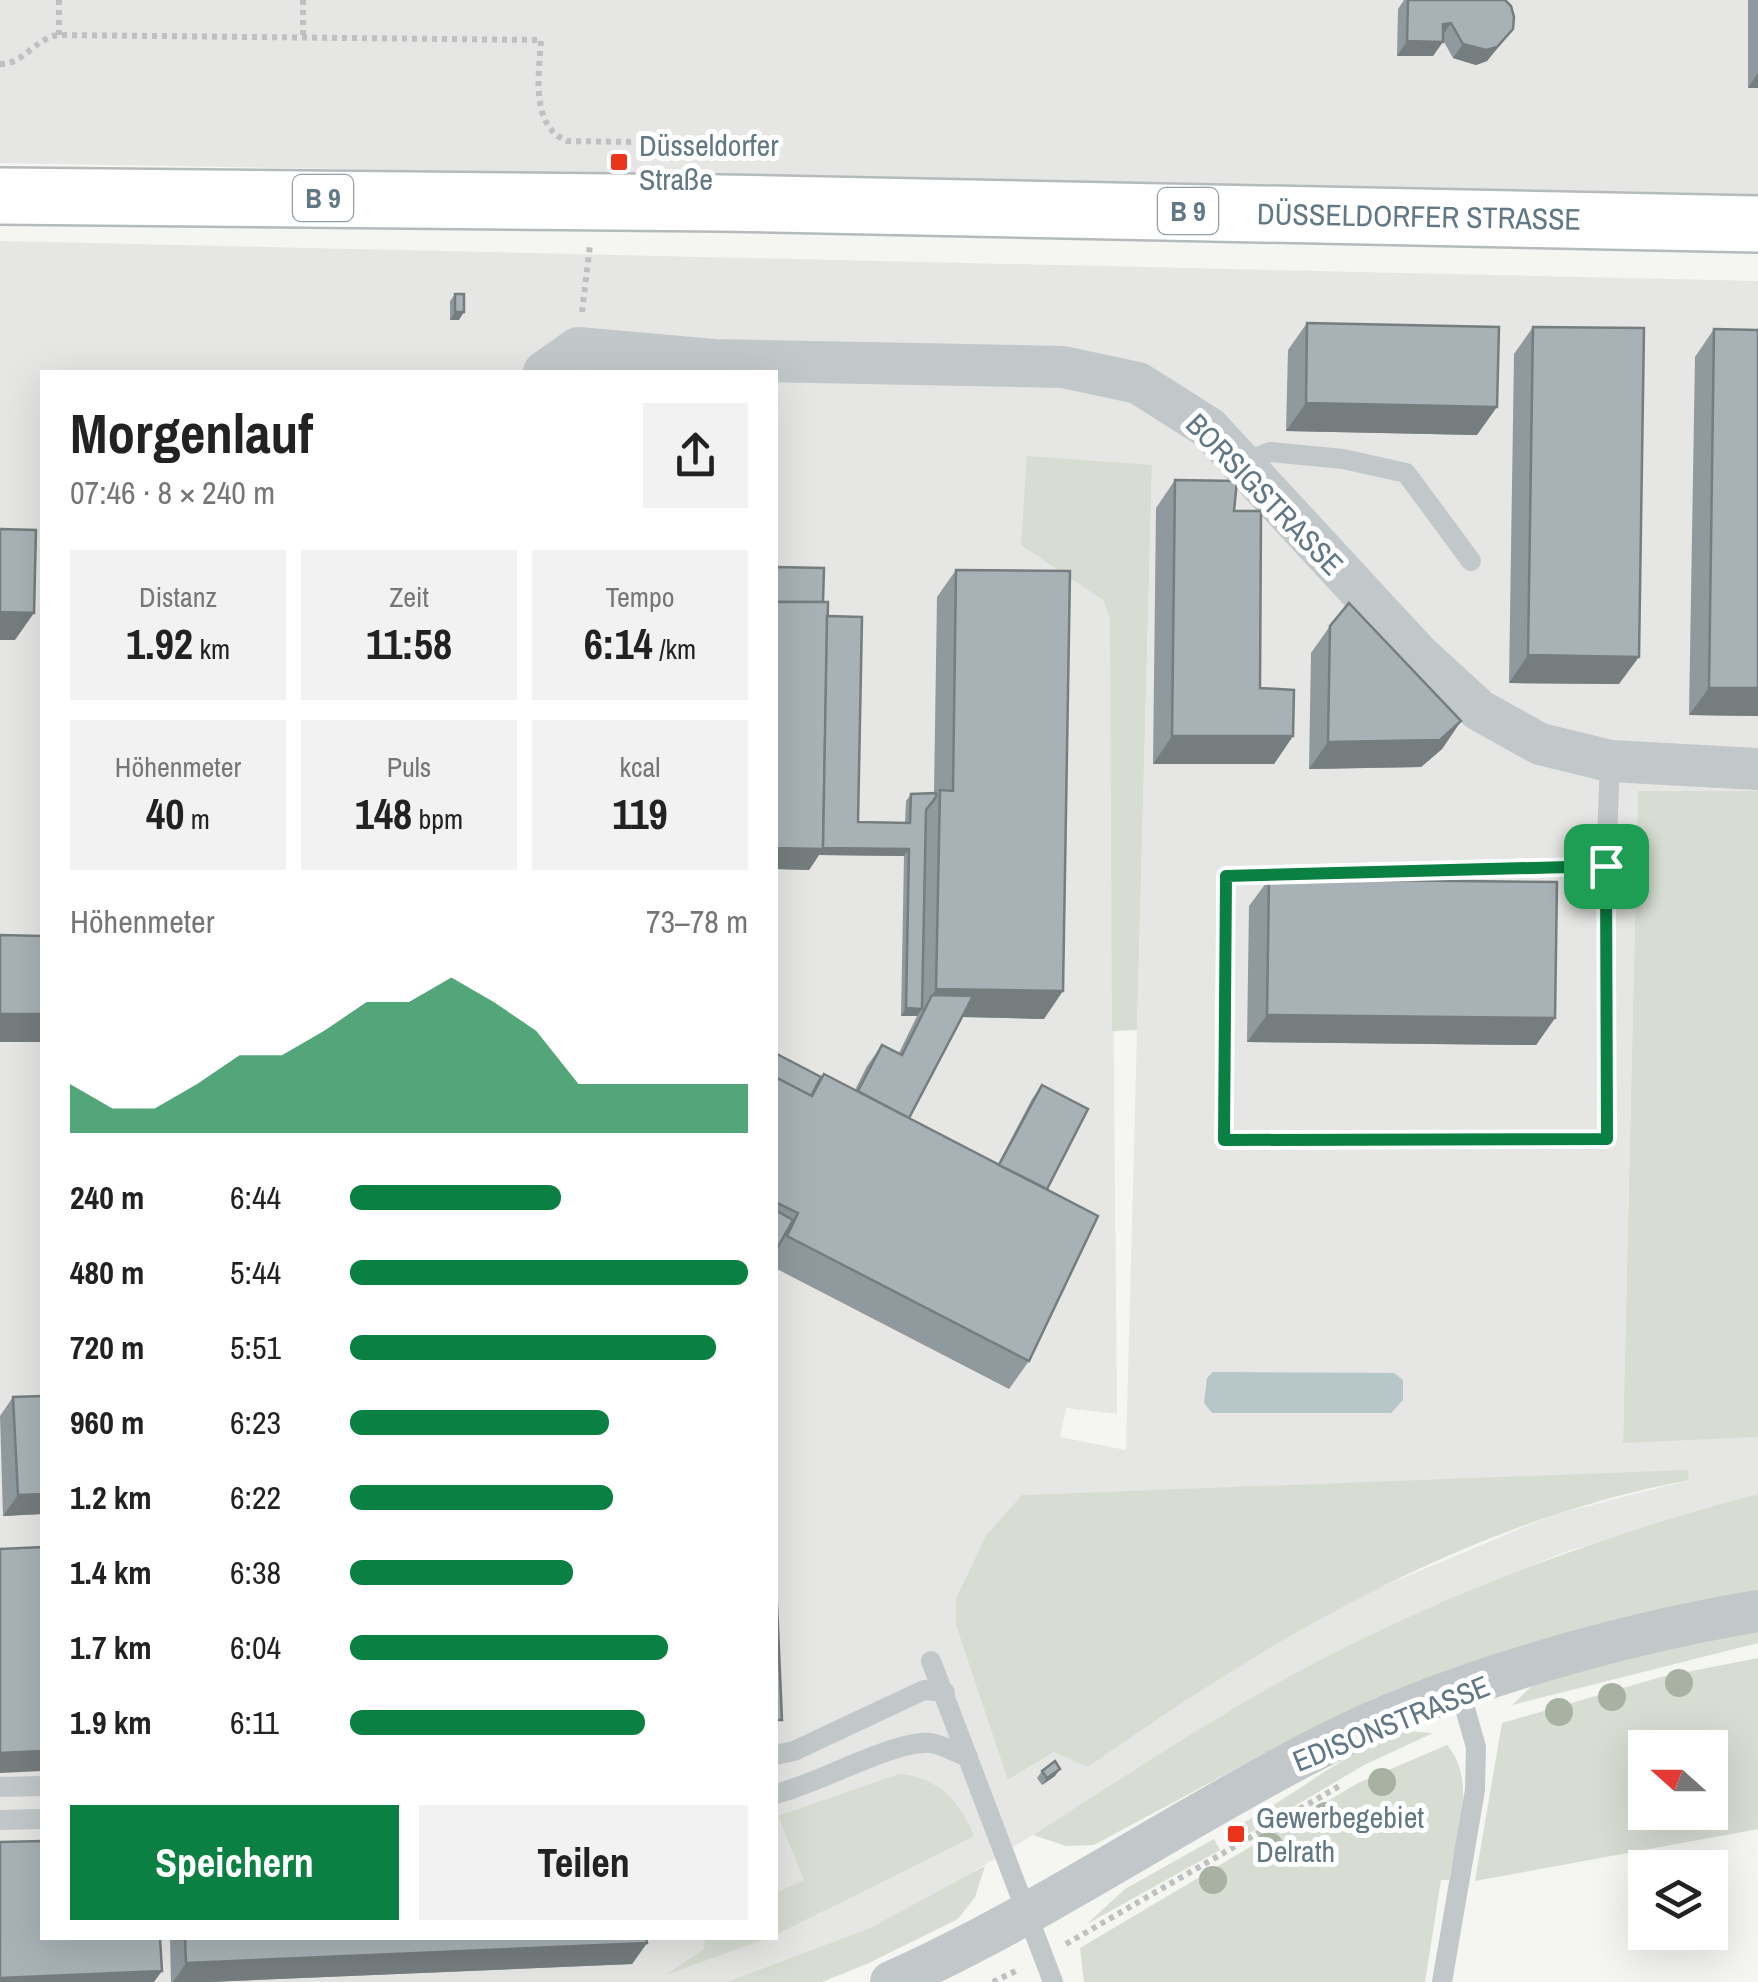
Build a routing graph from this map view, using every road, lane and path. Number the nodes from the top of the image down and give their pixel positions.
1 (60, 0) edge
2 (303, 0) edge
3 (59, 36) junction
4 (303, 39) junction
5 (0, 64) edge
6 (0, 196) edge
7 (722, 203) junction
8 (1758, 224) edge
9 (590, 239) dead end
10 (561, 360) edge
11 (1240, 464) junction
12 (1472, 561) dead end
13 (1610, 761) junction
14 (1758, 769) edge
15 (1606, 866) junction
16 (1758, 1611) edge
17 (931, 1661) dead end
18 (1460, 1691) junction
19 (945, 1692) junction
20 (778, 1754) edge
21 (968, 1757) junction
22 (1346, 1781) dead end
23 (40, 1786) edge
24 (0, 1787) edge
25 (778, 1793) edge
26 (40, 1819) edge
27 (0, 1820) edge
28 (1028, 1914) junction
29 (1043, 1958) junction
30 (891, 1982) edge
31 (992, 1982) edge
32 (1053, 1982) edge
33 (1442, 1982) edge

1 - 3 path
2 - 4 path
3 - 4 path
3 - 5 path
4 - 7 path
6 - 7 main road, DÜSSELDORFER STRASSE / B 9
7 - 8 main road, DÜSSELDORFER STRASSE / B 9
9 - 10 path
10 - 11 street, BORSIGSTRASSE
11 - 12 lane
11 - 13 street, BORSIGSTRASSE
13 - 14 street, BORSIGSTRASSE
13 - 15 lane
15 - 15 lane
16 - 18 street, EDISONSTRASSE
17 - 19 lane
18 - 28 street, EDISONSTRASSE
18 - 33 lane
19 - 20 lane
19 - 21 lane
21 - 25 lane
21 - 28 lane
22 - 29 path
23 - 24 lane
26 - 27 lane
28 - 29 lane
28 - 30 street, EDISONSTRASSE
29 - 31 path
29 - 32 lane

